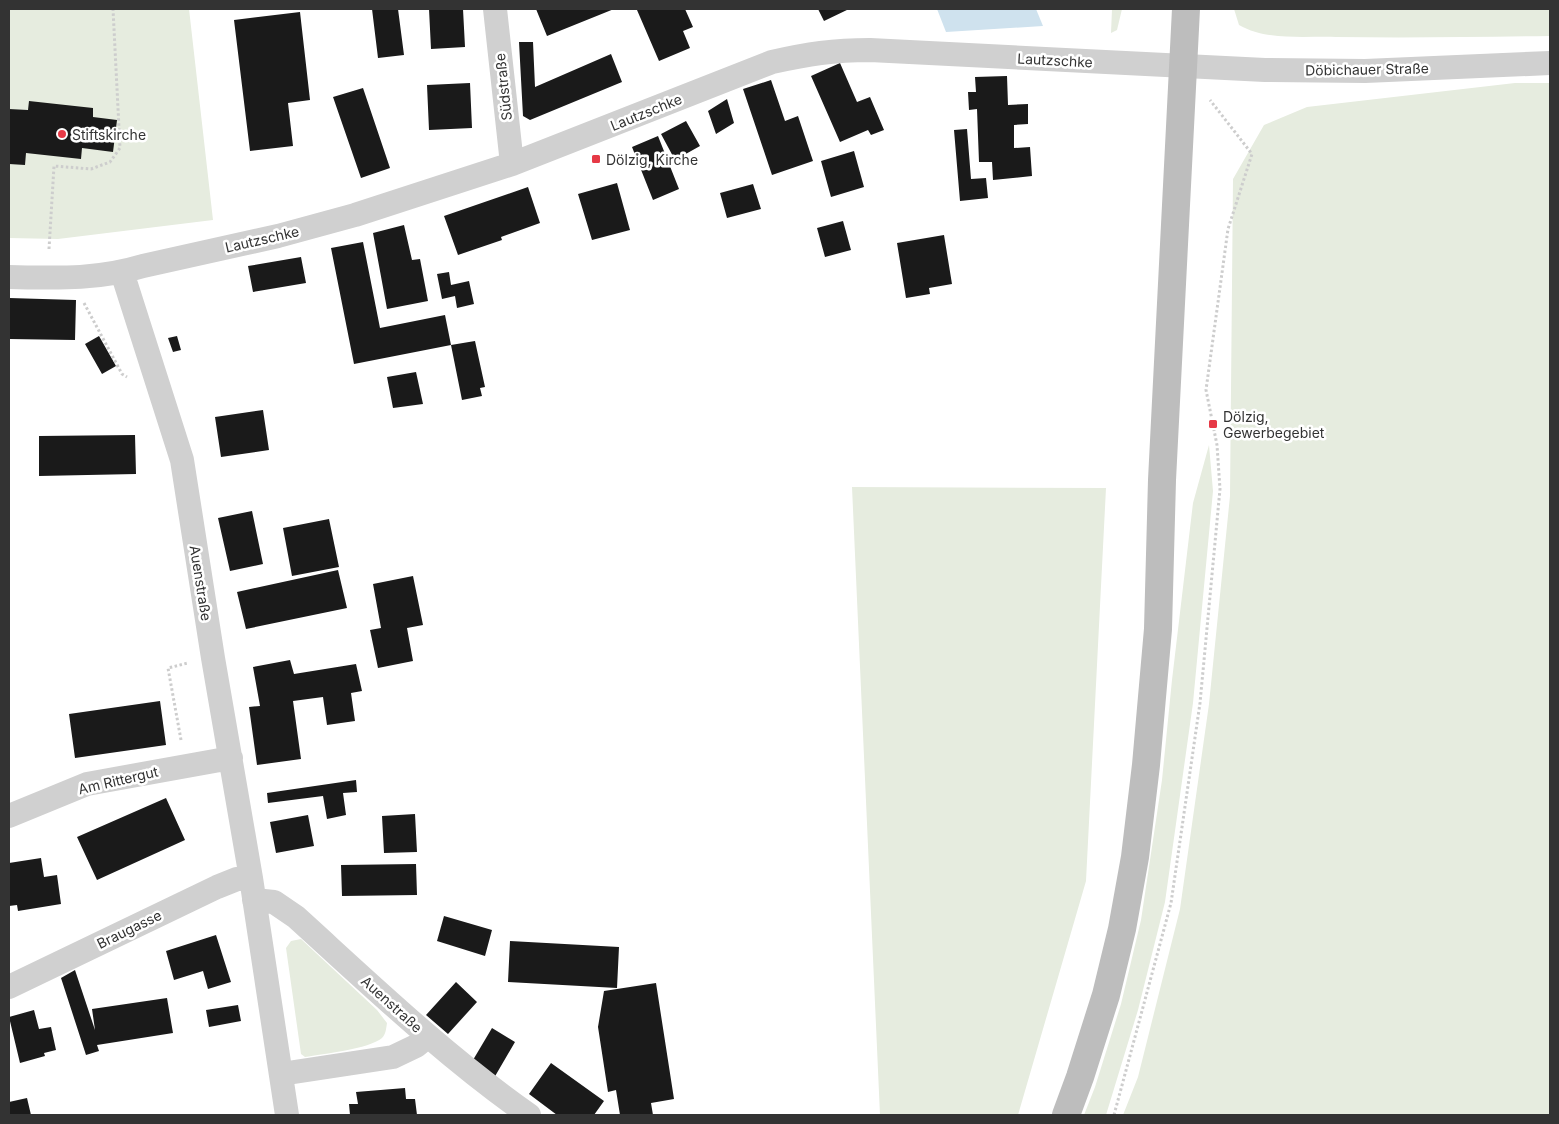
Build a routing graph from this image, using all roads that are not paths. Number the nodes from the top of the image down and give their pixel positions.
1 (495, 9) edge
2 (1186, 9) edge
3 (1550, 63) edge
4 (1183, 66) junction
5 (512, 164) junction
6 (122, 272) junction
7 (9, 277) edge
8 (231, 758) junction
9 (9, 816) edge
10 (252, 889) junction
11 (9, 987) edge
12 (427, 1037) junction
13 (281, 1074) junction
14 (287, 1115) edge
15 (529, 1115) edge
16 (1066, 1115) edge

1 - 5 street, Südstraße
2 - 4 street
3 - 4 street, Döbichauer Straße
4 - 5 street, Lautzschke
4 - 16 street
5 - 6 street, Lautzschke
6 - 7 street, Lautzschke
6 - 8 street, Auenstraße
8 - 9 street, Am Rittergut
8 - 10 street, Auenstraße
10 - 11 street, Braugasse
10 - 12 street, Auenstraße
10 - 13 street, Auenstraße
12 - 13 street
12 - 15 street, Auenstraße
13 - 14 street, Auenstraße

